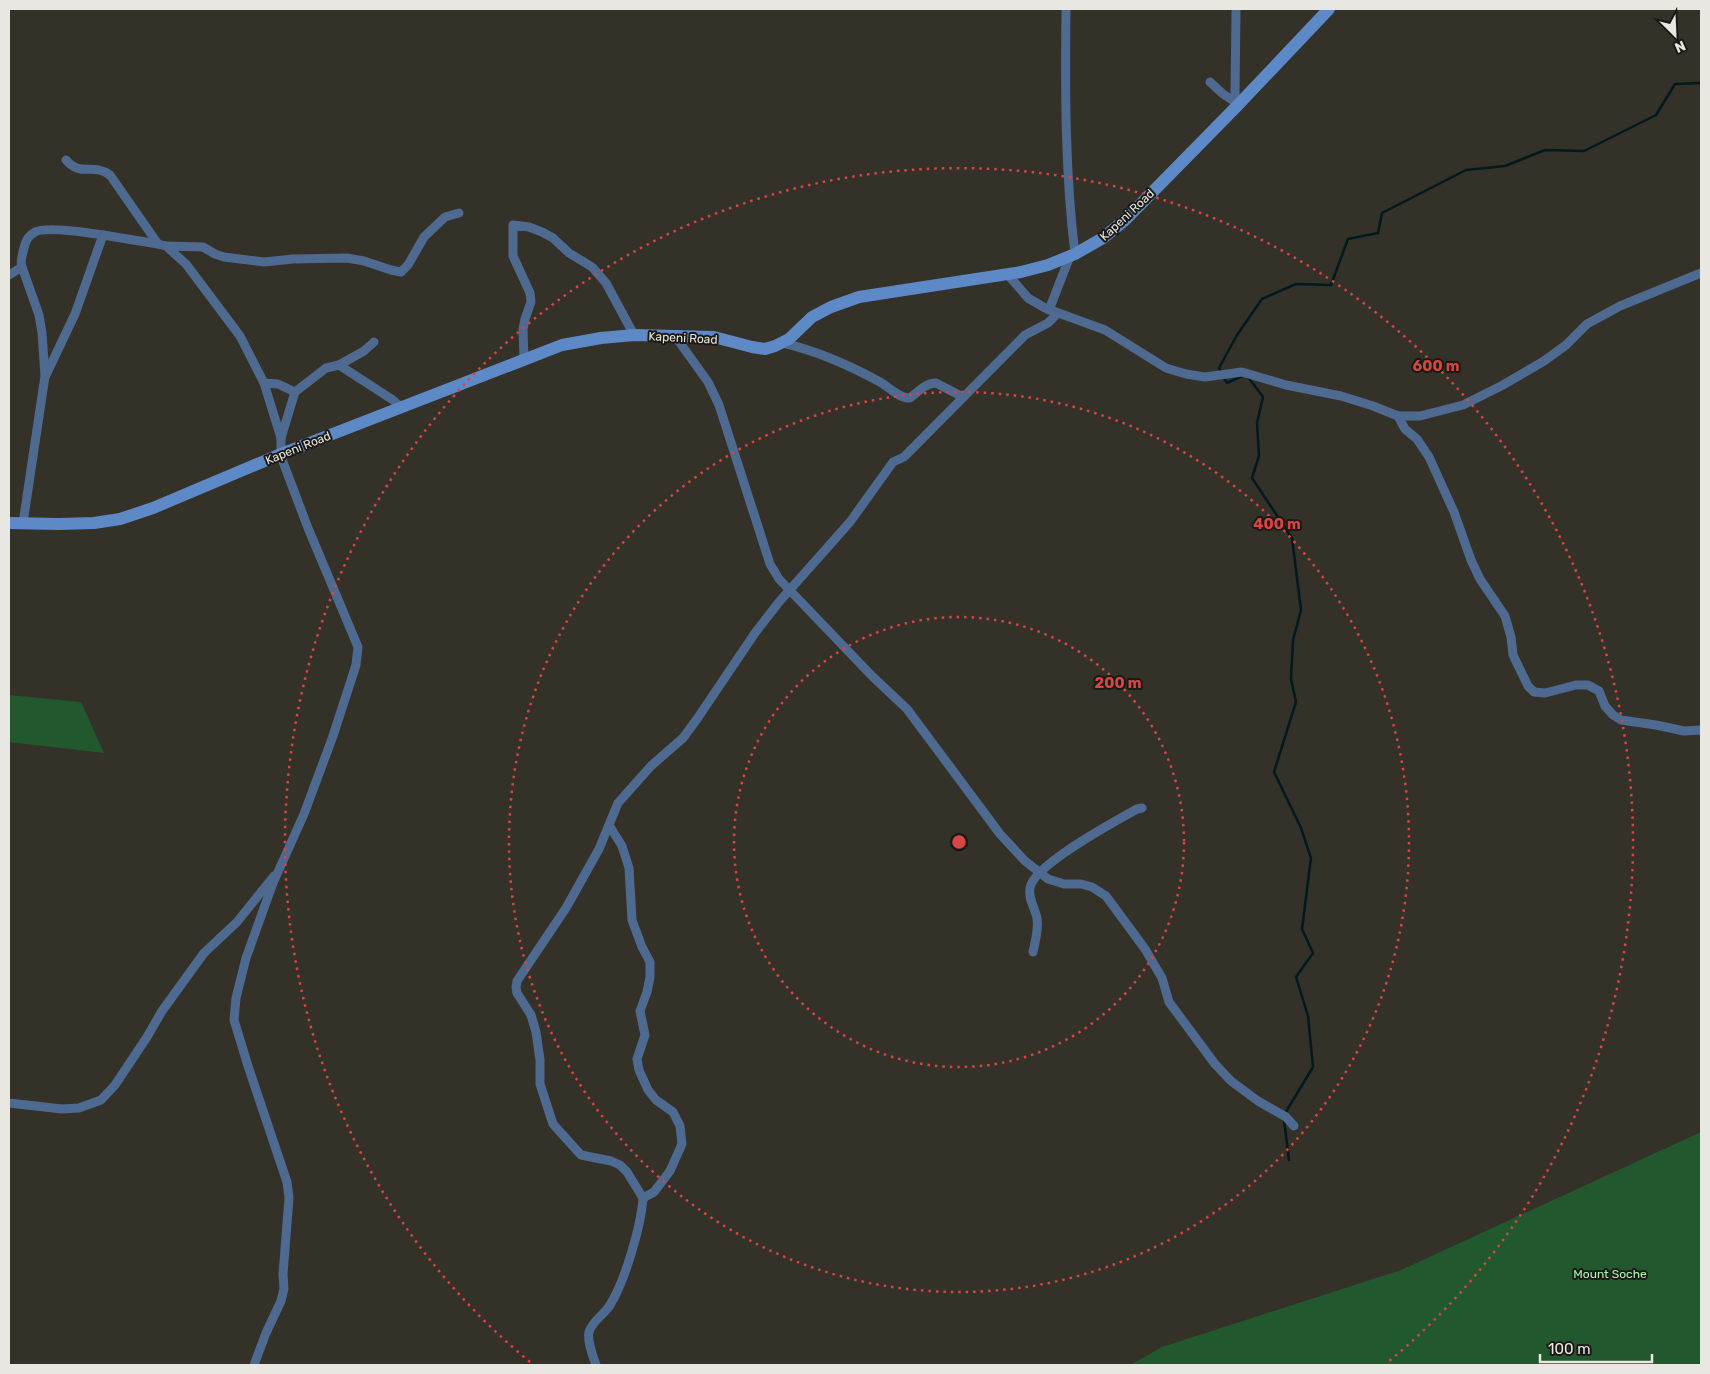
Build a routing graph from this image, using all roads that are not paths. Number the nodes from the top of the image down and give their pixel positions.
1 (1066, 9) edge
2 (1236, 9) edge
3 (1329, 9) edge
4 (1210, 82) dead end
5 (1237, 105) junction
6 (66, 160) dead end
7 (459, 213) dead end
8 (102, 235) junction
9 (162, 245) junction
10 (1072, 255) junction
11 (22, 267) junction
12 (1701, 273) edge
13 (9, 275) edge
14 (1008, 275) junction
15 (1054, 311) junction
16 (634, 336) junction
17 (674, 336) junction
18 (374, 342) dead end
19 (783, 343) junction
20 (524, 360) junction
21 (340, 365) junction
22 (45, 376) junction
23 (264, 384) junction
24 (294, 392) junction
25 (963, 397) junction
26 (402, 408) junction
27 (1398, 416) junction
28 (281, 438) junction
29 (281, 454) junction
30 (9, 523) edge
31 (23, 523) junction
32 (790, 591) junction
33 (1701, 730) edge
34 (1142, 808) dead end
35 (609, 825) junction
36 (277, 872) junction
37 (1038, 873) junction
38 (1033, 952) dead end
39 (9, 1103) edge
40 (1294, 1126) dead end
41 (643, 1198) junction
42 (254, 1365) edge
43 (596, 1365) edge

1 - 10 street
2 - 5 street
3 - 5 main road, Kapeni Road
4 - 5 street
5 - 10 main road, Kapeni Road
6 - 9 street
7 - 9 street
8 - 9 street
8 - 11 street
8 - 22 street
9 - 23 street
10 - 14 main road, Kapeni Road
10 - 15 street
11 - 13 street
11 - 22 street
12 - 27 street
14 - 15 street
14 - 19 main road, Kapeni Road
15 - 25 street
15 - 27 street
16 - 17 main road, Kapeni Road
16 - 20 main road, Kapeni Road
16 - 20 street
17 - 19 main road, Kapeni Road
17 - 32 street
18 - 21 street
19 - 25 street
20 - 26 main road, Kapeni Road
21 - 24 street
21 - 26 street
22 - 31 street
23 - 24 street
23 - 28 street
24 - 28 street
25 - 32 street
26 - 29 main road, Kapeni Road
27 - 33 street
28 - 29 street
29 - 31 main road, Kapeni Road
29 - 36 street
30 - 31 main road, Kapeni Road
32 - 35 street
32 - 37 street
34 - 37 street
35 - 41 street
35 - 41 street
36 - 39 street
36 - 42 street
37 - 38 street
37 - 40 street
41 - 43 street

